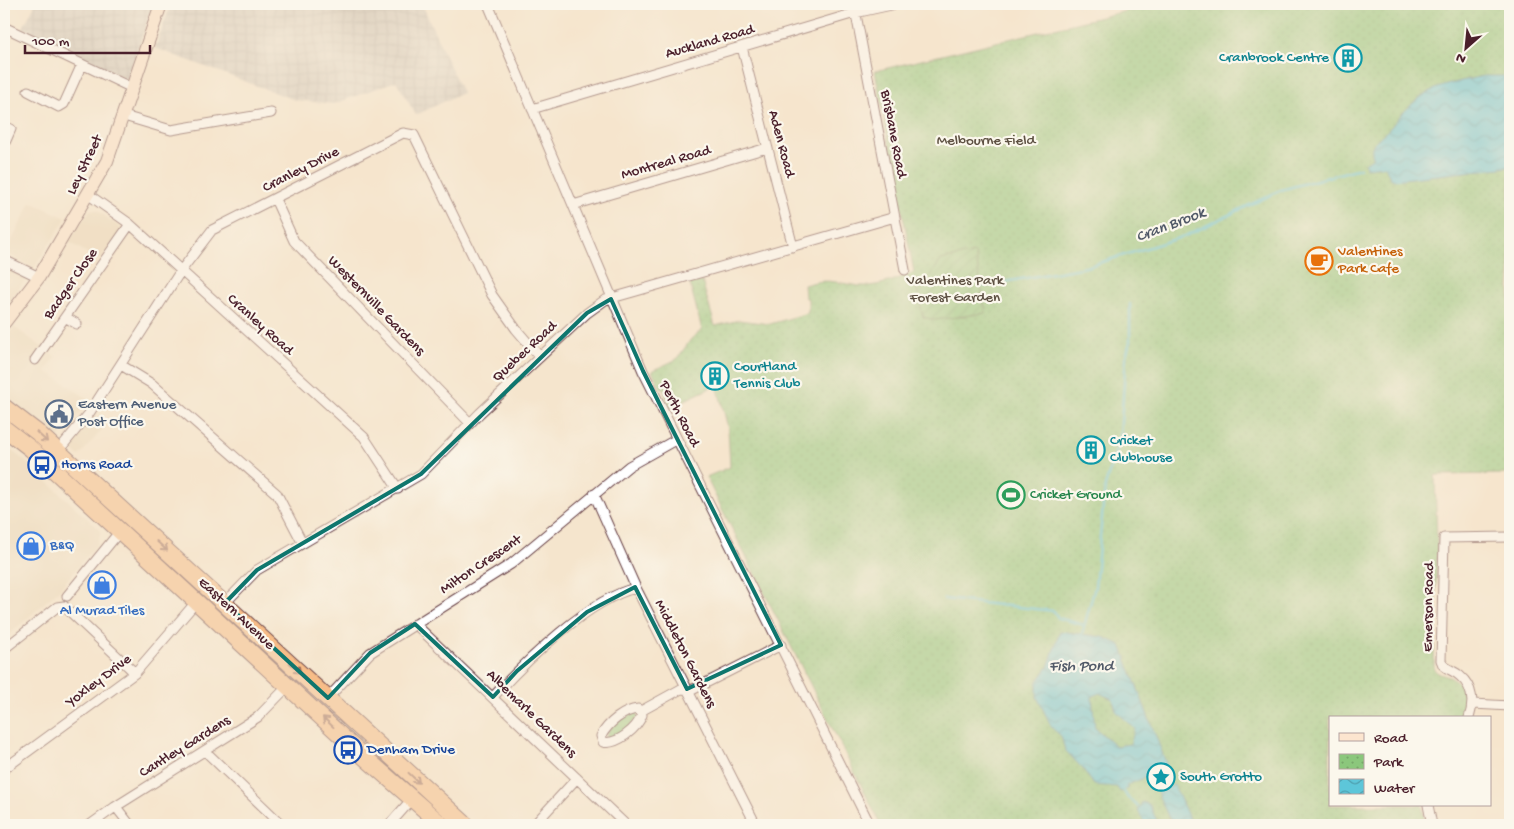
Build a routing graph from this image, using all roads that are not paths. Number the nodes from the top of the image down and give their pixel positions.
1 (161, 4) edge
2 (488, 4) edge
3 (896, 4) edge
4 (855, 8) edge
5 (4, 29) edge
6 (742, 47) junction
7 (82, 64) junction
8 (132, 88) junction
9 (28, 91) dead end
10 (532, 109) junction
11 (272, 113) dead end
12 (124, 116) junction
13 (4, 126) edge
14 (4, 145) edge
15 (767, 148) junction
16 (89, 195) junction
17 (275, 199) junction
18 (573, 205) junction
19 (895, 217) junction
20 (130, 224) junction
21 (793, 246) junction
22 (4, 260) edge
23 (905, 270) dead end
24 (180, 272) junction
25 (39, 277) junction
26 (611, 299) junction
27 (65, 317) junction
28 (4, 323) edge
29 (77, 324) dead end
30 (540, 357) junction
31 (35, 360) dead end
32 (121, 365) junction
33 (4, 407) edge
34 (4, 417) edge
35 (470, 424) junction
36 (4, 428) edge
37 (677, 440) junction
38 (30, 448) junction
39 (58, 451) junction
40 (398, 489) junction
41 (594, 494) junction
42 (120, 531) junction
43 (1510, 537) edge
44 (302, 542) junction
45 (636, 588) junction
46 (67, 596) dead end
47 (197, 601) junction
48 (225, 604) junction
49 (415, 624) junction
50 (781, 645) junction
51 (4, 649) edge
52 (135, 673) junction
53 (289, 685) junction
54 (687, 690) junction
55 (494, 697) junction
56 (328, 698) junction
57 (1473, 704) junction
58 (1510, 706) edge
59 (641, 711) junction
60 (1470, 716) edge
61 (206, 751) junction
62 (4, 769) edge
63 (577, 778) junction
64 (412, 799) junction
65 (1428, 806) edge
66 (116, 807) junction
67 (90, 825) edge
68 (130, 825) edge
69 (282, 825) edge
70 (389, 825) edge
71 (442, 825) edge
72 (466, 825) edge
73 (534, 825) edge
74 (626, 825) edge
75 (756, 825) edge
76 (870, 825) edge
77 (1432, 825) edge

1 - 8 street, Ley Street
2 - 10 street, Perth Road
3 - 4 street, Auckland Road
4 - 6 street, Auckland Road
4 - 19 street, Brisbane Road
5 - 7 street
6 - 10 street, Auckland Road
6 - 15 street, Aden Road
7 - 8 street
7 - 9 street
8 - 12 street, Ley Street
10 - 18 street, Perth Road
11 - 12 street
12 - 16 street, Ley Street
13 - 14 street
15 - 18 street, Montreal Road
15 - 21 street, Aden Road
16 - 20 street, Cranley Road
16 - 25 street, Ley Street
17 - 24 street, Cranley Drive
17 - 30 street, Cranley Drive
17 - 35 street, Westernville Gardens
18 - 26 street, Perth Road
19 - 21 street, Quebec Road
19 - 23 street, Brisbane Road
20 - 24 street, Cranley Road
20 - 27 street, Badger Close
21 - 26 street, Quebec Road
22 - 25 street
24 - 32 street, Cranley Drive
24 - 40 street, Cranley Road
25 - 28 street, Ley Street
26 - 30 street, Quebec Road
26 - 37 street, Perth Road
27 - 29 street
27 - 31 street, Badger Close
30 - 35 street, Quebec Road
32 - 39 street, Cranley Drive
32 - 44 street
33 -> 39 highway, Eastern Avenue
34 - 38 highway
35 - 40 street, Quebec Road
36 - 38 highway, Eastern Avenue
37 - 41 street, Milton Crescent
37 - 50 street, Perth Road
38 - 42 highway, Eastern Avenue
39 -> 48 highway, Eastern Avenue
40 - 44 street, Quebec Road
41 - 45 street, Middleton Gardens
41 - 49 street, Milton Crescent
42 - 46 street
42 - 47 highway, Eastern Avenue
43 - 57 street, Emerson Road
44 - 48 street, Quebec Road
45 - 54 street, Middleton Gardens
45 - 55 street
47 - 52 street, Yoxley Drive
47 - 53 highway, Eastern Avenue
48 -> 56 highway, Eastern Avenue
49 - 55 street, Albemarle Gardens
49 - 56 street, Milton Crescent
50 - 54 street
50 - 76 street, Perth Road
51 - 52 street
52 - 62 street, Yoxley Drive
53 - 61 street, Cantley Gardens
64 -> 53 highway, Eastern Avenue
54 - 59 street
54 - 75 street, Middleton Gardens
55 - 63 street, Albemarle Gardens
56 -> 72 highway, Eastern Avenue
57 - 58 street
57 - 60 street
59 - 59 street
61 - 66 street, Cantley Gardens
61 - 69 street
63 - 73 street
63 - 74 street, Albemarle Gardens
64 - 70 street
64 - 71 highway, Eastern Avenue
65 - 77 street
66 - 67 street, Cantley Gardens
66 - 68 street

